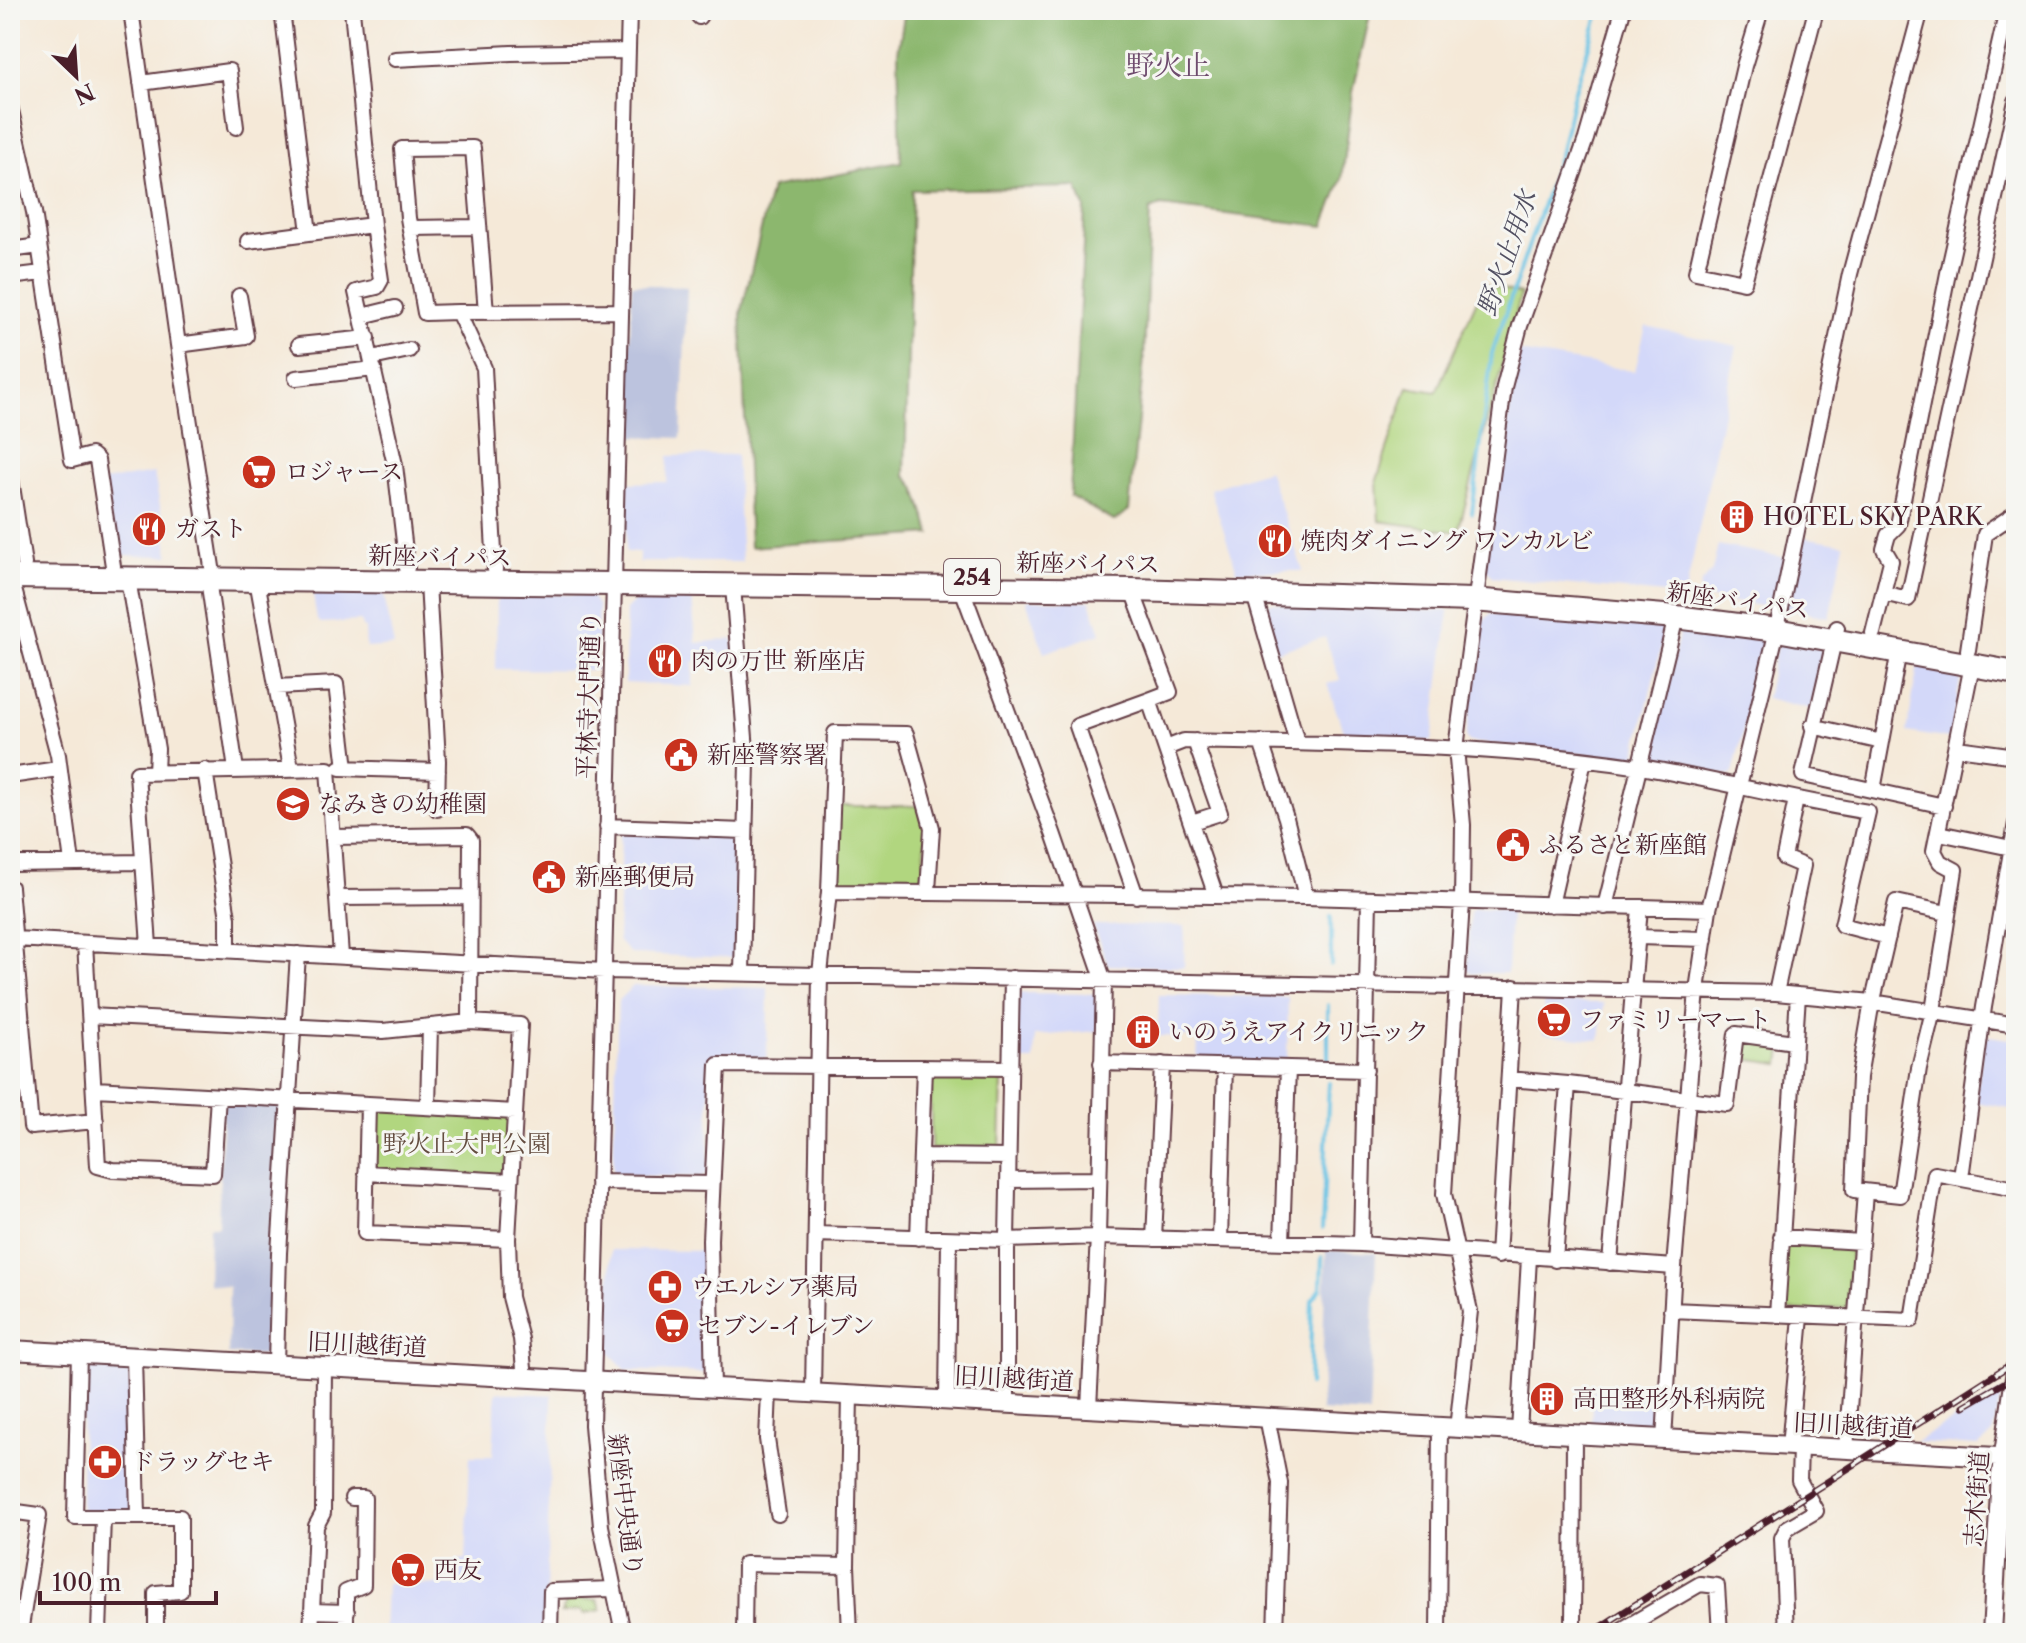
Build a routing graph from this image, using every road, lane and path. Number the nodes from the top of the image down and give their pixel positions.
1 (131, 10) edge
2 (282, 10) edge
3 (352, 10) edge
4 (629, 10) edge
5 (1623, 10) edge
6 (1761, 10) edge
7 (1816, 10) edge
8 (1921, 10) edge
9 (2007, 10) edge
10 (627, 51) junction
11 (395, 59) dead end
12 (141, 83) junction
13 (2016, 101) edge
14 (11, 114) edge
15 (236, 127) dead end
16 (373, 225) junction
17 (479, 227) junction
18 (410, 228) junction
19 (309, 233) junction
20 (248, 241) dead end
21 (39, 246) junction
22 (10, 250) edge
23 (1949, 268) junction
24 (42, 273) junction
25 (1977, 273) junction
26 (10, 277) edge
27 (239, 296) dead end
28 (395, 308) dead end
29 (621, 311) junction
30 (458, 312) junction
31 (486, 312) junction
32 (362, 316) junction
33 (368, 338) junction
34 (178, 345) junction
35 (299, 345) dead end
36 (409, 350) dead end
37 (373, 363) junction
38 (296, 378) dead end
39 (10, 473) edge
40 (2016, 513) edge
41 (407, 568) junction
42 (495, 570) junction
43 (14, 571) edge
44 (121, 572) junction
45 (210, 573) junction
46 (614, 578) junction
47 (257, 580) junction
48 (428, 583) junction
49 (733, 586) junction
50 (962, 589) junction
51 (1132, 590) junction
52 (1883, 593) junction
53 (1254, 594) junction
54 (1474, 594) junction
55 (1676, 617) junction
56 (1778, 624) junction
57 (1873, 633) junction
58 (1835, 634) junction
59 (27, 640) junction
60 (10, 645) edge
61 (1899, 651) junction
62 (1970, 658) junction
63 (2016, 658) edge
64 (2016, 673) edge
65 (276, 687) junction
66 (1149, 700) junction
67 (1812, 726) junction
68 (1195, 741) junction
69 (1261, 742) junction
70 (1297, 742) junction
71 (1882, 742) junction
72 (1166, 748) junction
73 (1456, 748) junction
74 (1957, 748) junction
75 (2016, 756) edge
76 (1584, 761) junction
77 (1639, 767) junction
78 (291, 768) junction
79 (346, 768) junction
80 (58, 769) junction
81 (328, 769) junction
82 (205, 770) junction
83 (236, 770) junction
84 (438, 771) junction
85 (156, 772) junction
86 (10, 776) edge
87 (1738, 785) junction
88 (1873, 790) junction
89 (1796, 799) junction
90 (1944, 806) junction
91 (437, 809) dead end
92 (1192, 822) junction
93 (2016, 823) edge
94 (607, 826) junction
95 (745, 831) junction
96 (1939, 833) junction
97 (333, 837) junction
98 (2013, 848) edge
99 (143, 862) junction
100 (72, 863) junction
101 (10, 864) edge
102 (10, 887) edge
103 (928, 891) junction
104 (829, 892) junction
105 (1075, 896) junction
106 (1136, 896) junction
107 (1216, 896) junction
108 (469, 897) junction
109 (1306, 897) junction
110 (337, 898) junction
111 (1369, 900) junction
112 (1462, 902) junction
113 (1551, 905) junction
114 (1605, 907) junction
115 (1640, 908) junction
116 (1709, 909) junction
117 (2000, 911) junction
118 (1947, 913) junction
119 (2016, 914) edge
120 (1638, 937) junction
121 (1888, 937) junction
122 (15, 939) junction
123 (1705, 939) junction
124 (85, 943) junction
125 (149, 946) junction
126 (228, 950) junction
127 (298, 954) junction
128 (341, 956) junction
129 (471, 963) junction
130 (604, 971) junction
131 (742, 972) junction
132 (820, 974) junction
133 (1012, 978) junction
134 (1104, 981) junction
135 (1367, 985) junction
136 (1457, 986) junction
137 (1514, 987) junction
138 (1631, 989) junction
139 (1697, 990) junction
140 (1776, 993) junction
141 (1798, 995) junction
142 (1872, 1002) junction
143 (1933, 1011) junction
144 (90, 1016) junction
145 (1982, 1019) junction
146 (470, 1022) junction
147 (2016, 1025) edge
148 (430, 1026) junction
149 (293, 1027) junction
150 (1794, 1042) junction
151 (1101, 1063) junction
152 (1162, 1064) junction
153 (819, 1066) junction
154 (1225, 1066) junction
155 (924, 1067) junction
156 (1011, 1068) junction
157 (1288, 1068) junction
158 (1366, 1070) junction
159 (1509, 1079) junction
160 (1568, 1084) junction
161 (95, 1089) junction
162 (1625, 1091) junction
163 (218, 1096) junction
164 (1688, 1097) junction
165 (289, 1099) junction
166 (368, 1105) junction
167 (428, 1107) junction
168 (515, 1112) junction
169 (96, 1121) junction
170 (922, 1156) junction
171 (1009, 1157) junction
172 (366, 1173) junction
173 (1961, 1178) junction
174 (1099, 1179) junction
175 (1008, 1180) junction
176 (510, 1181) junction
177 (598, 1182) junction
178 (712, 1184) junction
179 (2016, 1189) edge
180 (1865, 1192) junction
181 (816, 1234) junction
182 (1098, 1237) junction
183 (1781, 1237) junction
184 (918, 1238) junction
185 (508, 1239) junction
186 (949, 1239) junction
187 (1154, 1239) junction
188 (1007, 1240) junction
189 (1220, 1240) junction
190 (1282, 1242) junction
191 (1861, 1242) junction
192 (1361, 1244) junction
193 (1457, 1252) junction
194 (1498, 1256) junction
195 (1529, 1258) junction
196 (1555, 1260) junction
197 (1610, 1263) junction
198 (1674, 1267) junction
199 (1671, 1310) junction
200 (1777, 1315) junction
201 (1801, 1317) junction
202 (1855, 1318) junction
203 (10, 1350) edge
204 (79, 1353) junction
205 (134, 1356) junction
206 (276, 1364) junction
207 (324, 1366) junction
208 (2016, 1370) edge
209 (525, 1378) junction
210 (593, 1382) junction
211 (713, 1389) junction
212 (769, 1391) junction
213 (813, 1392) junction
214 (850, 1394) junction
215 (947, 1400) junction
216 (1007, 1403) junction
217 (1089, 1407) junction
218 (1267, 1417) junction
219 (1448, 1428) junction
220 (1519, 1432) junction
221 (1574, 1435) junction
222 (1664, 1440) junction
223 (1794, 1447) junction
224 (1846, 1450) junction
225 (2010, 1458) edge
226 (352, 1498) dead end
227 (10, 1511) edge
228 (778, 1514) dead end
229 (138, 1516) junction
230 (103, 1517) junction
231 (847, 1566) junction
232 (613, 1589) junction
233 (312, 1611) junction
234 (347, 1612) junction
235 (20, 1633) edge
236 (99, 1633) edge
237 (156, 1633) edge
238 (311, 1633) edge
239 (346, 1633) edge
240 (550, 1633) edge
241 (623, 1633) edge
242 (744, 1633) edge
243 (850, 1633) edge
244 (1275, 1633) edge
245 (1438, 1633) edge
246 (1573, 1633) edge
247 (1616, 1633) edge
248 (1720, 1633) edge
249 (1786, 1633) edge
250 (1992, 1633) edge

1 - 12 street
2 - 19 street
3 - 16 street
4 - 10 street, 平林寺大門通り
5 - 54 street
6 - 7 street
8 - 56 street
9 - 23 street
10 - 11 street
10 - 29 street, 平林寺大門通り
12 - 15 street
12 - 34 street
13 - 25 street
14 - 21 street
16 - 19 street
16 - 32 street
17 - 18 street
17 - 18 street
17 - 31 street
18 - 30 street
19 - 20 street
21 - 22 street
21 - 24 street
23 - 25 street
23 - 52 street
24 - 26 street
24 - 44 street
25 - 52 street
27 - 34 street
28 - 32 street
29 - 31 street
29 - 46 street, 平林寺大門通り
30 - 31 street
30 - 42 street
32 - 33 street
33 - 35 street
33 - 37 street
34 - 45 street
36 - 37 street
37 - 38 street
37 - 41 street
39 - 43 street
40 - 62 street
41 - 42 highway, 新座バイパス / 254
41 - 45 highway, 新座バイパス / 254
42 - 46 highway, 新座バイパス / 254
43 - 44 highway, 新座バイパス / 254
43 - 59 street
44 - 45 highway, 新座バイパス / 254
44 - 85 street
45 - 47 highway, 新座バイパス / 254
45 - 83 street
46 - 48 highway, 新座バイパス / 254
46 - 49 highway, 新座バイパス / 254
46 - 54 highway, 新座バイパス / 254
46 - 94 street, 平林寺大門通り
47 - 48 highway, 新座バイパス / 254
47 - 65 street
48 - 84 street
49 - 50 highway, 新座バイパス / 254
49 - 95 street
50 - 51 highway, 新座バイパス / 254
50 - 105 street
51 - 53 highway, 新座バイパス / 254
51 - 66 street
52 - 57 street
53 - 54 highway, 新座バイパス / 254
53 - 70 street
54 - 55 highway, 新座バイパス / 254
54 - 56 highway, 新座バイパス / 254
54 - 73 street
55 - 56 highway, 新座バイパス / 254
55 - 77 street
56 - 58 highway, 新座バイパス / 254
56 - 87 street
57 - 58 highway, 新座バイパス / 254
57 - 62 highway, 新座バイパス / 254
58 - 61 highway, 新座バイパス / 254
58 - 67 street
59 - 60 street
59 - 80 street
61 - 62 highway, 新座バイパス / 254
61 - 71 street
62 - 63 highway, 新座バイパス / 254
62 - 64 highway, 新座バイパス / 254
62 - 74 street
65 - 78 street
65 - 79 street
66 - 72 street
66 - 106 street
67 - 71 street
67 - 88 street
68 - 69 street
68 - 72 street
68 - 92 street
69 - 70 street
69 - 109 street
70 - 73 street
71 - 88 street
72 - 92 street
73 - 76 street
73 - 112 street
74 - 75 street
74 - 90 street
76 - 77 street
76 - 113 street
77 - 87 street
77 - 114 street
78 - 81 street
78 - 83 street
79 - 81 street
79 - 84 street
80 - 86 street
80 - 100 street
81 - 97 street
82 - 83 street
82 - 85 street
82 - 126 street
84 - 91 street
85 - 99 street
87 - 89 street
87 - 116 street
88 - 90 street
89 - 121 street
89 - 140 street
90 - 96 street
92 - 107 street
93 - 98 street
94 - 95 street
94 - 130 street, 平林寺大門通り
95 - 131 street
96 - 98 street
96 - 118 street
97 - 108 street
97 - 110 street
98 - 117 street
99 - 100 street
99 - 125 street
100 - 101 street
102 - 122 street
103 - 104 street
103 - 104 street
103 - 105 street
104 - 132 street
105 - 106 street
105 - 134 street
106 - 107 street
107 - 109 street
108 - 110 street
108 - 129 street
109 - 111 street
110 - 128 street
111 - 112 street
111 - 135 street
112 - 113 street
112 - 136 street
113 - 114 street
114 - 115 street
115 - 116 street
115 - 120 street
116 - 123 street
117 - 119 street
117 - 145 street
118 - 121 street
118 - 143 street
120 - 123 street
120 - 138 street
121 - 142 street
122 - 124 street
122 - 169 street
123 - 139 street
124 - 125 street
124 - 144 street
125 - 126 street
126 - 127 street
127 - 128 street
127 - 149 street
128 - 129 street
129 - 130 street
129 - 146 street
130 - 131 street
130 - 177 street, 平林寺大門通り
131 - 132 street
132 - 133 street
132 - 153 street
133 - 134 street
133 - 156 street
134 - 135 street
134 - 151 street
135 - 136 street
135 - 158 street
136 - 137 street
136 - 193 street
137 - 138 street
137 - 159 street
138 - 139 street
138 - 162 street
139 - 140 street
139 - 164 street
140 - 141 street
141 - 142 street
141 - 150 street
142 - 143 street
142 - 180 street
143 - 145 street
143 - 180 street
144 - 149 street
144 - 161 street
145 - 147 street
145 - 173 street
146 - 148 street
146 - 168 street
148 - 149 street
148 - 167 street
149 - 165 street
150 - 164 street
150 - 183 street
151 - 152 street
151 - 174 street
152 - 154 street
152 - 187 street
153 - 155 street
153 - 178 street
153 - 181 street
154 - 157 street
154 - 189 street
155 - 156 street
155 - 170 street
156 - 171 street
157 - 158 street
157 - 190 street
158 - 192 street
159 - 160 street
159 - 194 street
160 - 162 street
160 - 196 street
161 - 163 street
161 - 169 street
162 - 164 street
162 - 197 street
163 - 165 street
163 - 169 street
164 - 198 street
165 - 166 street
165 - 206 street
166 - 167 street
166 - 172 street
167 - 168 street
168 - 176 street
170 - 171 street
170 - 184 street
171 - 175 street
172 - 176 street
172 - 185 street
173 - 179 street
173 - 202 street
174 - 175 street
174 - 182 street
175 - 188 street
176 - 185 street
177 - 178 street
177 - 210 street, 平林寺大門通り
178 - 211 street
180 - 191 street
181 - 184 street
181 - 213 street
182 - 187 street
182 - 188 street
182 - 217 street
183 - 191 street
183 - 200 street
184 - 186 street
185 - 209 street
186 - 188 street
186 - 215 street
187 - 189 street
188 - 216 street
189 - 190 street
190 - 192 street
191 - 202 street
192 - 193 street
193 - 194 street
193 - 219 street
194 - 195 street
195 - 196 street
195 - 220 street
196 - 197 street
197 - 198 street
198 - 199 street
199 - 200 street
199 - 222 street
200 - 201 street
201 - 202 street
201 - 223 street
202 - 224 street
203 - 204 main road, 旧川越街道
204 - 205 main road, 旧川越街道
204 - 230 street
205 - 206 main road, 旧川越街道
205 - 229 street
206 - 207 main road, 旧川越街道
207 - 209 main road, 旧川越街道
207 - 233 street
208 - 225 main road, 志木街道
209 - 210 main road, 旧川越街道
210 - 211 main road, 旧川越街道
210 - 232 street, 新座中央通り
211 - 212 main road, 旧川越街道
212 - 213 main road, 旧川越街道
212 - 228 street
213 - 214 main road, 旧川越街道
214 - 215 main road, 旧川越街道
214 - 231 street
215 - 216 main road, 旧川越街道
216 - 217 main road, 旧川越街道
217 - 218 main road, 旧川越街道
218 - 219 main road, 旧川越街道
218 - 244 street
219 - 220 main road, 旧川越街道
219 - 245 street
220 - 221 main road, 旧川越街道
221 - 222 main road, 旧川越街道
221 - 246 street
222 - 223 main road, 旧川越街道
223 - 224 main road, 旧川越街道
223 - 249 street
224 - 225 main road, 旧川越街道
225 - 250 main road, 志木街道
226 - 234 street
227 - 235 street
229 - 230 street
229 - 237 street
230 - 236 street
231 - 242 street
231 - 243 street
232 - 240 street
232 - 241 street, 新座中央通り
233 - 234 street
233 - 238 street
234 - 239 street
247 - 248 street

